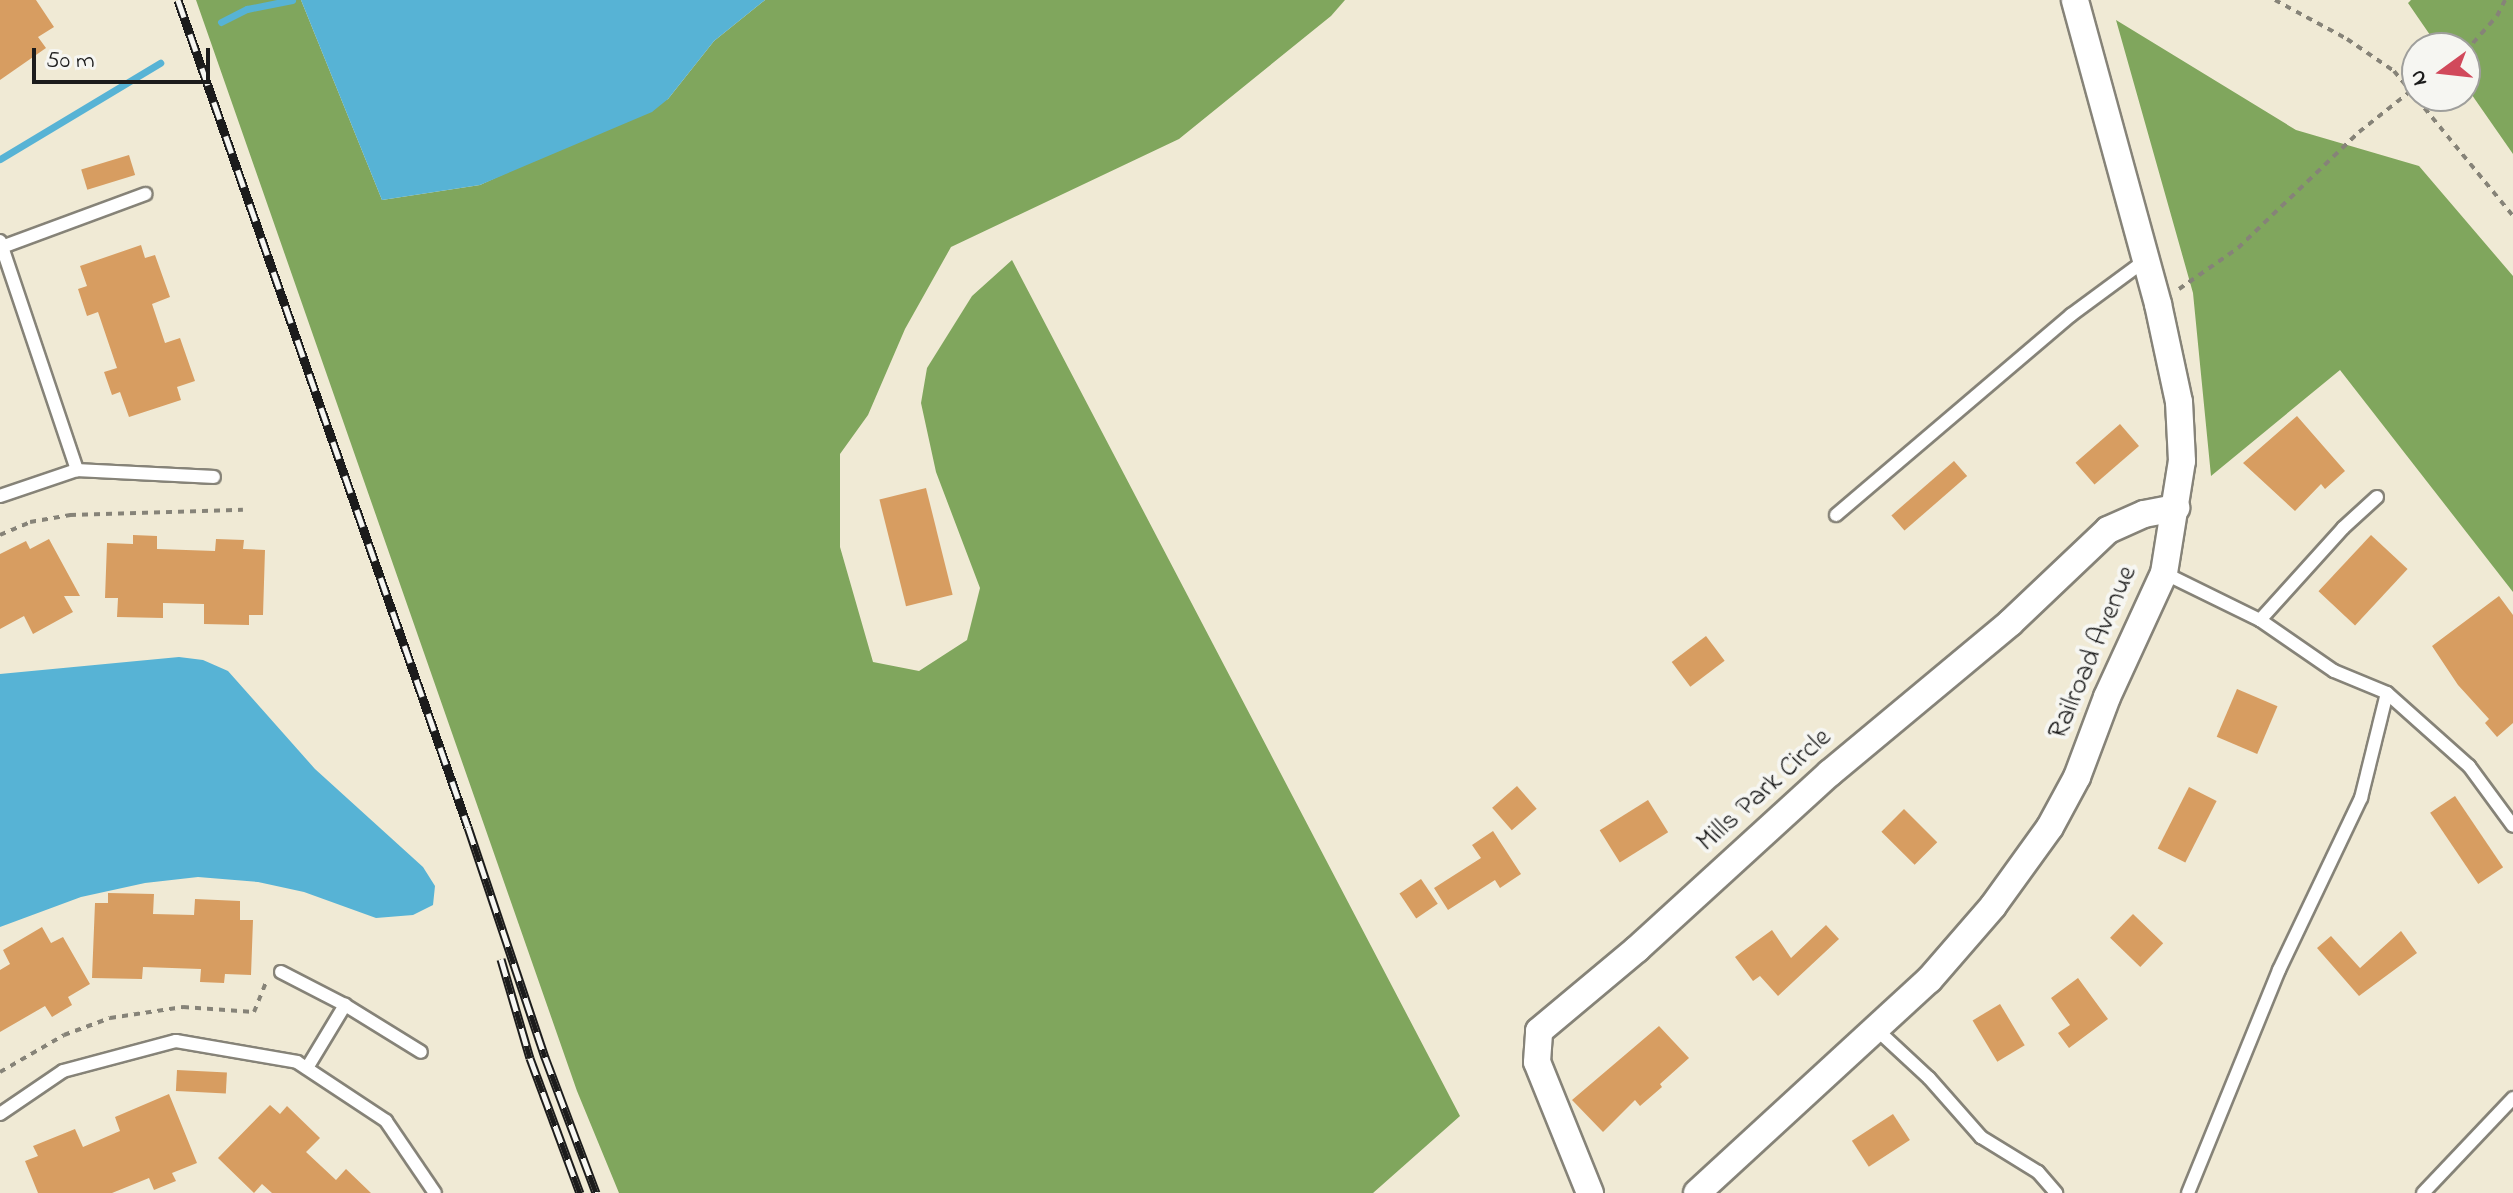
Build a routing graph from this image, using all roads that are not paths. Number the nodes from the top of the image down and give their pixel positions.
1 (2075, 0) edge
2 (145, 194) dead end
3 (1, 244) edge
4 (2143, 262) junction
5 (77, 470) junction
6 (214, 477) dead end
7 (0, 496) edge
8 (2377, 497) dead end
9 (2176, 508) junction
10 (1836, 515) dead end
11 (2164, 573) junction
12 (2260, 620) junction
13 (2387, 693) junction
14 (2513, 826) edge
15 (281, 972) road end
16 (345, 1005) junction
17 (1875, 1028) junction
18 (421, 1052) dead end
19 (307, 1068) junction
20 (2513, 1098) edge
21 (0, 1114) edge
22 (1709, 1189) edge
23 (435, 1193) edge
24 (1590, 1193) edge
25 (2056, 1193) edge
26 (2188, 1193) edge
27 (2423, 1193) edge

1 - 4 street, Railroad Avenue
2 - 3 lane
3 - 5 lane
4 - 9 street, Railroad Avenue
4 - 10 lane
5 - 6 lane
5 - 7 lane
8 - 12 lane
9 - 11 street, Railroad Avenue
9 - 24 street, Mills Park Circle
11 - 12 lane
11 - 17 street, Railroad Avenue
12 - 13 lane
13 - 14 lane
13 - 26 lane
15 - 16 lane
16 - 18 lane
16 - 19 lane
17 - 22 street, Railroad Avenue
17 - 25 lane
19 - 21 lane
19 - 23 lane
20 - 27 lane

